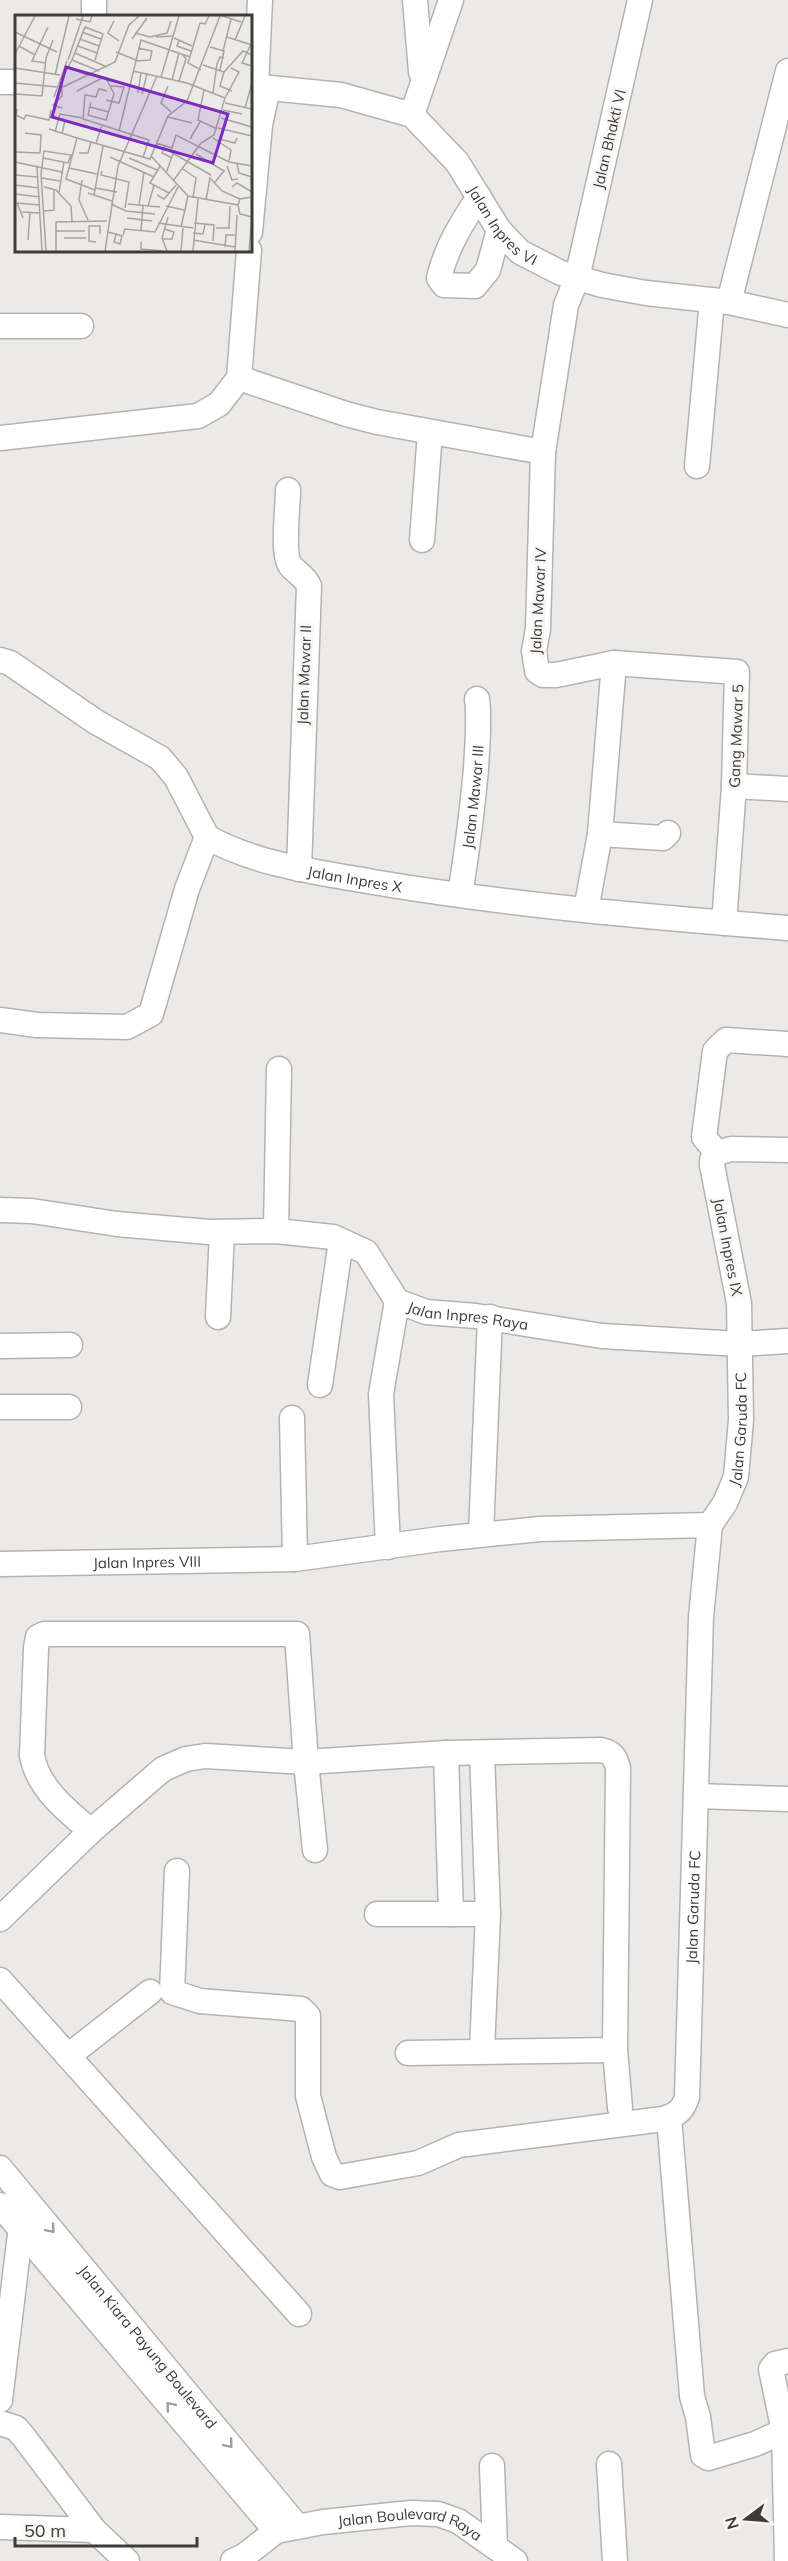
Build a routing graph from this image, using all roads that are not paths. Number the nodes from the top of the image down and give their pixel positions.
1 (260, 0) edge
2 (415, 0) edge
3 (451, 0) edge
4 (640, 0) edge
5 (788, 71) edge
6 (422, 80) junction
7 (258, 87) edge
8 (412, 115) junction
9 (479, 197) junction
10 (252, 211) edge
11 (499, 230) junction
12 (249, 252) edge
13 (577, 278) junction
14 (720, 301) junction
15 (788, 315) edge
16 (0, 326) edge
17 (81, 326) dead end
18 (239, 378) junction
19 (430, 432) junction
20 (0, 438) edge
21 (543, 452) junction
22 (696, 466) dead end
23 (288, 490) dead end
24 (422, 540) dead end
25 (0, 660) edge
26 (614, 663) junction
27 (477, 699) dead end
28 (734, 786) junction
29 (788, 789) edge
30 (668, 832) dead end
31 (600, 834) junction
32 (207, 837) junction
33 (298, 869) junction
34 (460, 894) junction
35 (586, 910) junction
36 (724, 923) junction
37 (788, 928) edge
38 (0, 1020) edge
39 (788, 1044) edge
40 (279, 1069) dead end
41 (788, 1150) edge
42 (717, 1153) junction
43 (0, 1210) edge
44 (276, 1231) junction
45 (222, 1232) junction
46 (341, 1241) junction
47 (397, 1301) junction
48 (218, 1317) dead end
49 (490, 1317) junction
50 (788, 1341) edge
51 (740, 1344) junction
52 (70, 1345) dead end
53 (0, 1346) edge
54 (320, 1385) dead end
55 (0, 1407) edge
56 (69, 1407) dead end
57 (292, 1418) dead end
58 (710, 1525) junction
59 (482, 1534) junction
60 (388, 1547) junction
61 (295, 1559) junction
62 (0, 1564) edge
63 (446, 1753) junction
64 (482, 1753) junction
65 (306, 1762) junction
66 (696, 1796) junction
67 (788, 1799) edge
68 (91, 1831) junction
69 (315, 1850) dead end
70 (177, 1871) dead end
71 (377, 1914) dead end
72 (451, 1914) junction
73 (488, 1914) junction
74 (0, 1919) edge
75 (0, 1980) edge
76 (150, 1992) dead end
77 (482, 2050) junction
78 (615, 2050) junction
79 (408, 2053) dead end
80 (68, 2056) junction
81 (620, 2108) dead end
82 (669, 2118) junction
83 (0, 2168) edge
84 (26, 2199) junction
85 (0, 2205) edge
86 (20, 2228) junction
87 (299, 2313) dead end
88 (788, 2361) edge
89 (0, 2400) edge
90 (0, 2423) edge
91 (786, 2433) edge
92 (609, 2464) dead end
93 (492, 2466) dead end
94 (0, 2527) edge
95 (287, 2528) junction
96 (94, 2530) junction
97 (495, 2547) junction
98 (127, 2561) edge
99 (233, 2561) edge
100 (515, 2561) edge
101 (615, 2561) edge
102 (787, 2561) edge

1 - 7 street
2 - 6 street
3 - 6 street
4 - 13 street, Jalan Bhakti VI
5 - 14 street
6 - 8 street
7 - 8 street
7 - 10 street
8 - 9 street, Jalan Inpres VI
9 - 11 street, Jalan Inpres VI
9 - 11 street
11 - 13 street, Jalan Inpres VI
12 - 18 street
13 - 14 street, Jalan Inpres VI
13 - 21 street, Jalan Mawar IV
14 - 15 street, Jalan Inpres VI
14 - 22 street
16 - 17 street
18 - 19 street
18 - 20 street
19 - 21 street
19 - 24 street
21 - 26 street, Jalan Mawar IV
23 - 33 street, Jalan Mawar II
25 - 32 street
26 - 28 street, Gang Mawar 5
26 - 31 street
27 - 34 street, Jalan Mawar III
28 - 29 street
28 - 36 street, Gang Mawar 5
30 - 31 street
31 - 35 street
32 - 33 street, Jalan Inpres X
32 - 38 street
33 - 34 street, Jalan Inpres X
34 - 35 street, Jalan Inpres X
35 - 36 street, Jalan Inpres X
36 - 37 street, Jalan Inpres X
39 - 42 street
40 - 44 street
41 - 42 street
42 - 51 street, Jalan Inpres IX
43 - 45 street, Jalan Inpres Raya
44 - 45 street, Jalan Inpres Raya
44 - 46 street, Jalan Inpres Raya
45 - 48 street
46 - 47 street, Jalan Inpres Raya
46 - 54 street
47 - 49 street, Jalan Inpres Raya
47 - 60 street
49 - 51 street, Jalan Inpres Raya
49 - 59 street
50 - 51 street, Jalan Inpres Raya
51 - 58 street, Jalan Garuda FC
52 - 53 street
55 - 56 street
57 - 61 street
58 - 59 street, Jalan Inpres VIII
58 - 66 street, Jalan Garuda FC
59 - 60 street, Jalan Inpres VIII
60 - 61 street, Jalan Inpres VIII
61 - 62 street, Jalan Inpres VIII
63 - 64 street
63 - 65 street
63 - 72 street
64 - 73 street
64 - 78 street
65 - 68 street
65 - 68 street
65 - 69 street
66 - 67 street
66 - 82 street, Jalan Garuda FC
68 - 74 street
70 - 82 street
71 - 72 street
72 - 73 street
73 - 77 street
75 - 80 street
76 - 80 street
77 - 78 street
77 - 79 street
78 - 81 street
80 - 87 street
82 - 91 street
83 - 84 street, Jalan Kiara Payung Boulevard
84 - 86 street
84 -> 95 street, Jalan Kiara Payung Boulevard
85 - 86 street, Jalan Kiara Payung Boulevard
86 - 89 street
95 -> 86 street, Jalan Kiara Payung Boulevard
88 - 91 street
90 - 96 street
91 - 102 street
92 - 101 street
93 - 97 street
94 - 96 street
95 - 97 street, Jalan Boulevard Raya
95 - 99 street
96 - 98 street
97 - 100 street, Jalan Boulevard Raya

